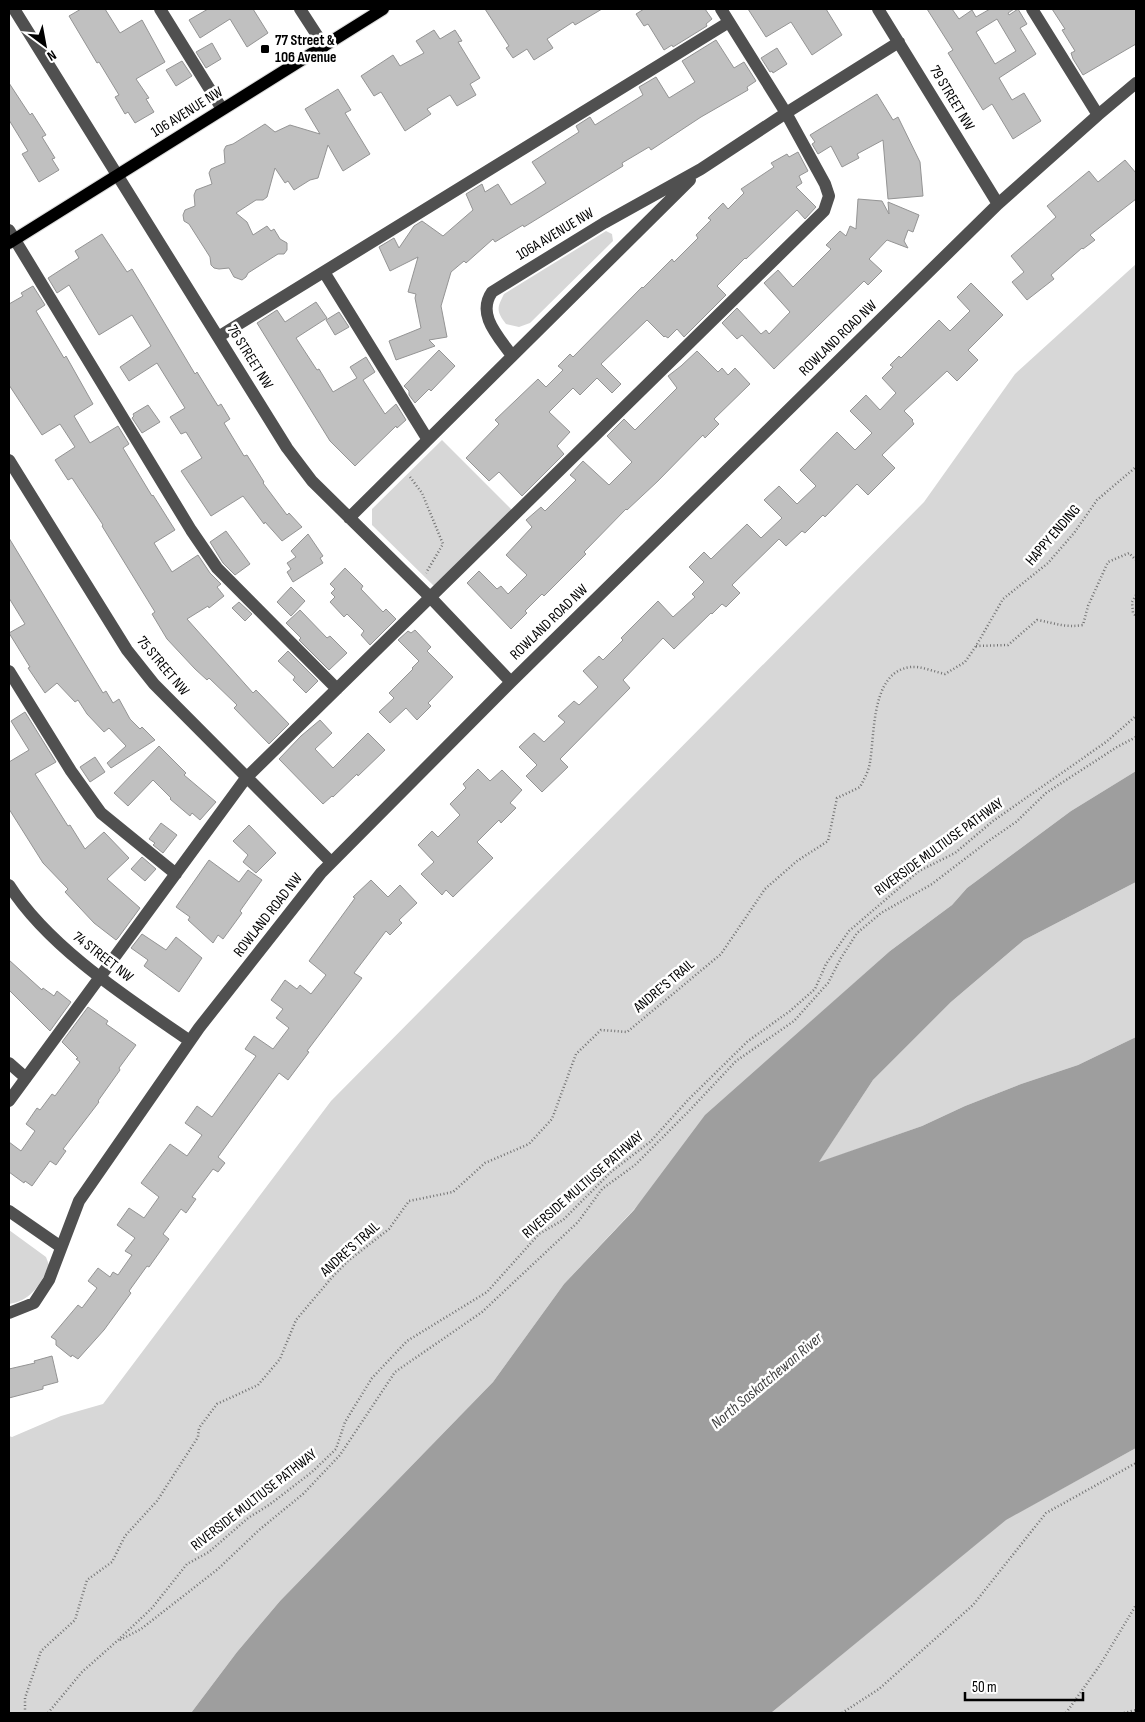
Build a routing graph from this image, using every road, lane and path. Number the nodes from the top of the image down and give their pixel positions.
1 (14, 9) edge
2 (160, 9) edge
3 (300, 9) edge
4 (383, 9) edge
5 (721, 9) edge
6 (878, 9) edge
7 (1032, 9) edge
8 (729, 22) junction
9 (899, 42) junction
10 (324, 46) junction
11 (1136, 83) edge
12 (222, 109) junction
13 (786, 113) junction
14 (1098, 115) junction
15 (701, 169) junction
16 (117, 175) junction
17 (998, 204) junction
18 (11, 237) edge
19 (324, 272) junction
20 (218, 337) junction
21 (512, 356) junction
22 (428, 440) junction
23 (9, 460) edge
24 (1136, 467) edge
25 (409, 476) dead end
26 (349, 518) junction
27 (1136, 560) edge
28 (424, 575) dead end
29 (1136, 595) edge
30 (431, 598) junction
31 (1136, 616) edge
32 (976, 646) junction
33 (9, 671) edge
34 (511, 682) junction
35 (337, 689) junction
36 (1136, 716) edge
37 (1136, 737) edge
38 (246, 778) junction
39 (331, 862) junction
40 (176, 874) junction
41 (9, 885) edge
42 (100, 977) junction
43 (190, 1041) junction
44 (9, 1063) edge
45 (26, 1078) junction
46 (9, 1101) edge
47 (9, 1211) edge
48 (61, 1248) junction
49 (9, 1313) edge
50 (1136, 1464) edge
51 (1136, 1605) edge
52 (117, 1641) junction
53 (1136, 1710) edge
54 (25, 1713) edge
55 (48, 1713) edge
56 (842, 1713) edge
57 (1066, 1713) edge
58 (1124, 1713) edge

1 - 16 street, 76 STREET NW
2 - 12 street
3 - 10 street
4 - 10 main road, 106 AVENUE NW
5 - 8 street
6 - 9 street, 79 STREET NW
7 - 14 street
8 - 13 street
8 - 19 street
9 - 13 street, 106A AVENUE NW
9 - 17 street, 79 STREET NW
10 - 12 main road, 106 AVENUE NW
11 - 14 street, ROWLAND ROAD NW
12 - 16 main road, 106 AVENUE NW
13 - 15 street, 106A AVENUE NW
13 - 30 street
14 - 17 street, ROWLAND ROAD NW
15 - 21 street, 106A AVENUE NW
15 - 21 street, 106A AVENUE NW
16 - 18 main road, 106 AVENUE NW
16 - 20 street, 76 STREET NW
17 - 34 street, ROWLAND ROAD NW
18 - 35 street
19 - 20 street
19 - 22 street
20 - 26 street, 76 STREET NW
21 - 22 street, 106A AVENUE NW
22 - 26 street, 106A AVENUE NW
23 - 38 street, 75 STREET NW
24 - 32 path, HAPPY ENDING
25 - 28 path
26 - 30 street, 76 STREET NW
27 - 32 path
29 - 31 path
30 - 34 street, 76 STREET NW
30 - 35 street
32 - 54 path, ANDRE'S TRAIL
33 - 40 street
34 - 39 street, ROWLAND ROAD NW
35 - 38 street
36 - 52 path, RIVERSIDE MULTIUSE PATHWAY
37 - 52 path
38 - 39 street, 75 STREET NW
38 - 40 street
39 - 43 street, ROWLAND ROAD NW
40 - 42 street
41 - 42 street, 74 STREET NW
42 - 43 street, 74 STREET NW
42 - 45 street
43 - 48 street, ROWLAND ROAD NW
44 - 45 street
45 - 46 street
47 - 48 street
48 - 49 street, ROWLAND ROAD NW
50 - 56 path
51 - 57 path
52 - 55 path, RIVERSIDE MULTIUSE PATHWAY
53 - 58 path

